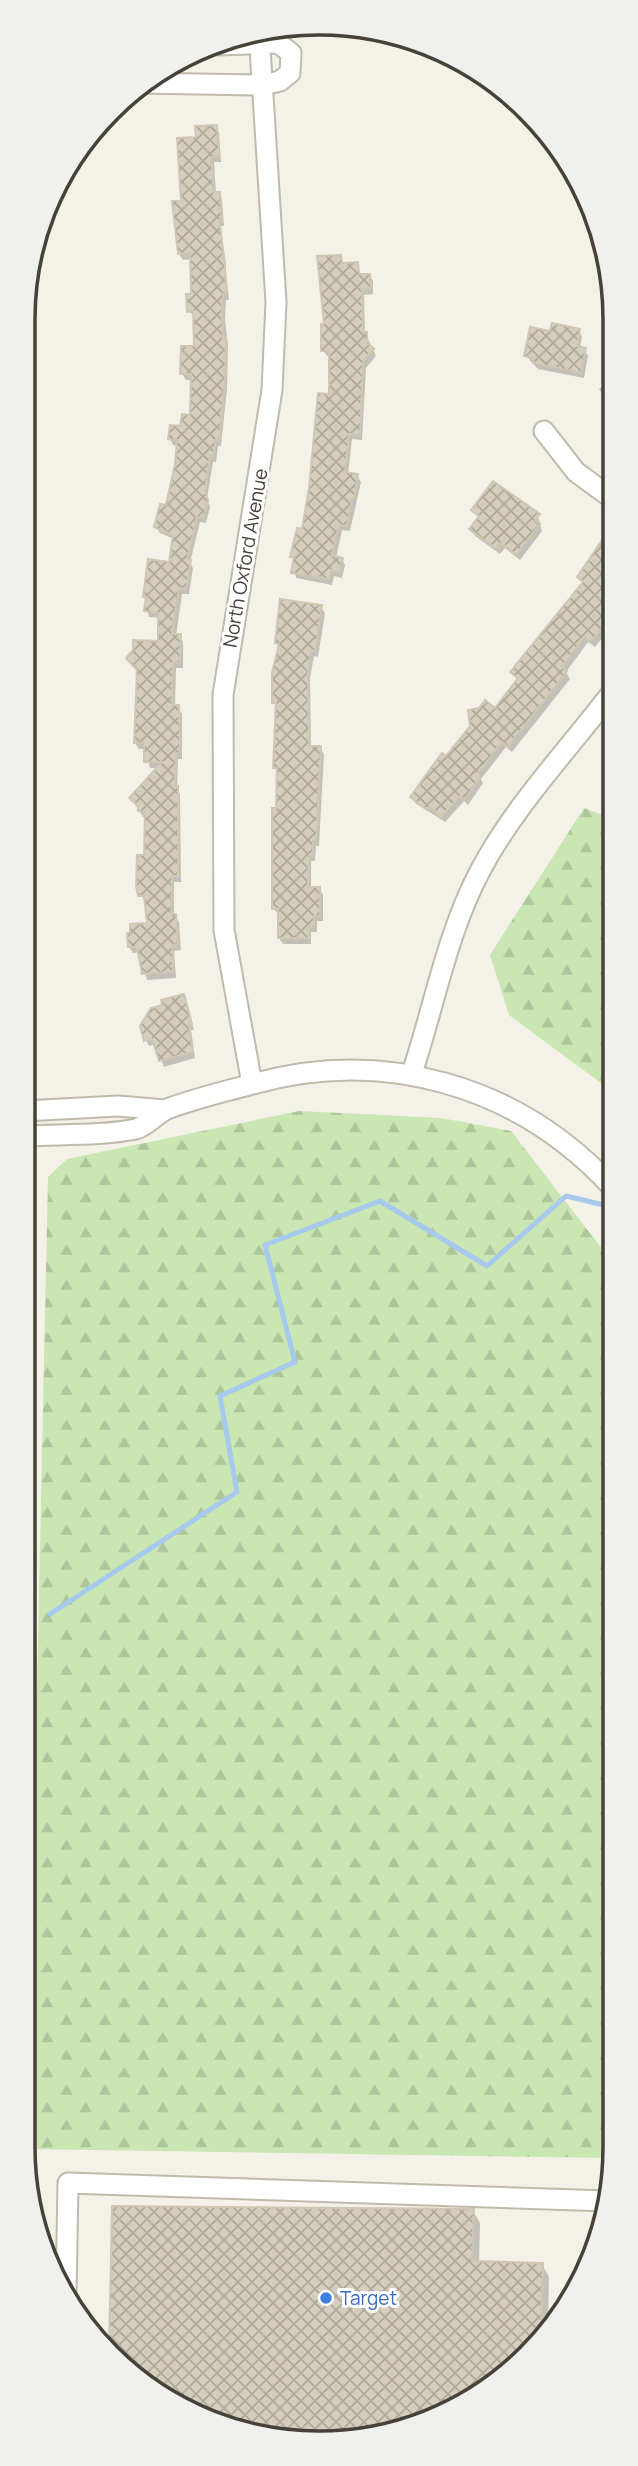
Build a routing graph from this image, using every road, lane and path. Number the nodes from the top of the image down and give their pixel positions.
1 (266, 40) edge
2 (260, 41) edge
3 (161, 83) edge
4 (262, 85) junction
5 (544, 431) dead end
6 (603, 492) edge
7 (603, 704) edge
8 (412, 1073) junction
9 (253, 1084) junction
10 (35, 1110) edge
11 (165, 1110) junction
12 (35, 1135) edge
13 (603, 1179) edge
14 (598, 2201) edge
15 (66, 2277) edge

1 - 4 street
2 - 4 street, North Oxford Avenue
3 - 4 street
4 - 9 street, North Oxford Avenue
5 - 6 street
7 - 8 street
8 - 9 street
8 - 13 street
9 - 11 street
10 - 11 street
11 - 12 street
14 - 15 street

